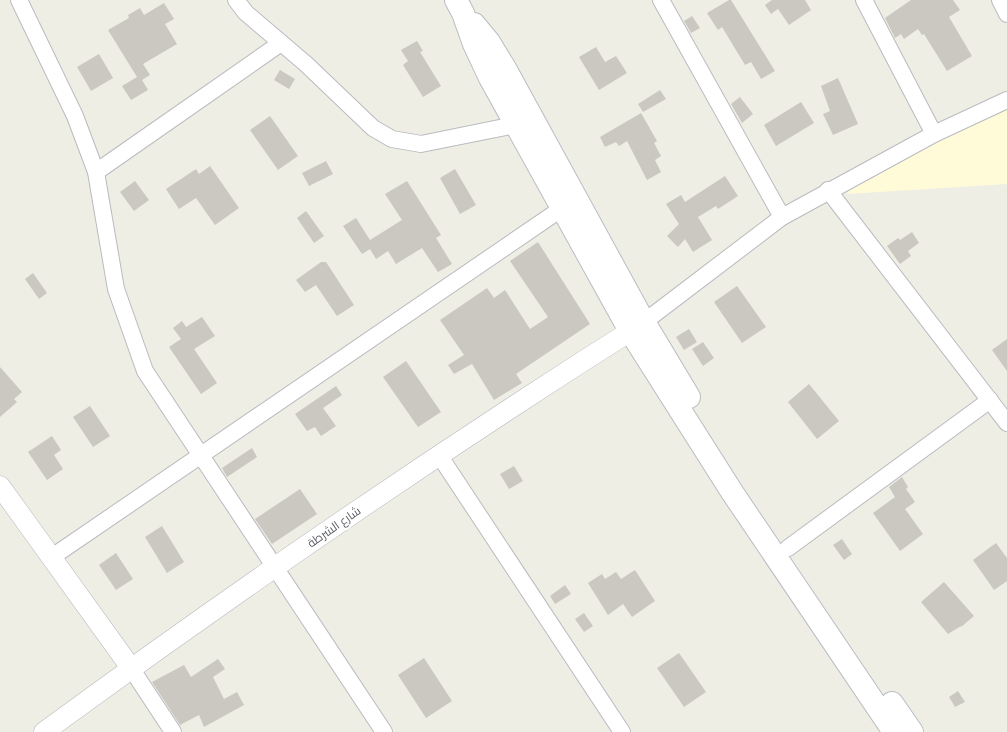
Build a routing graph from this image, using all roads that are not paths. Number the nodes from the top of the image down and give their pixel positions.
1 (19, 0) edge
2 (236, 0) edge
3 (661, 0) edge
4 (864, 0) edge
5 (1000, 0) edge
6 (460, 6) edge
7 (1007, 14) edge
8 (281, 43) junction
9 (1007, 100) edge
10 (515, 125) junction
11 (934, 134) junction
12 (96, 172) junction
13 (828, 190) junction
14 (561, 208) junction
15 (782, 217) junction
16 (637, 327) junction
17 (990, 400) junction
18 (1007, 423) edge
19 (439, 454) junction
20 (201, 457) junction
21 (0, 486) edge
22 (788, 548) junction
23 (52, 557) junction
24 (275, 568) junction
25 (131, 668) junction
26 (44, 732) edge
27 (173, 732) edge
28 (384, 732) edge
29 (622, 732) edge
30 (894, 732) edge
31 (912, 732) edge

1 - 12 street
2 - 8 street
3 - 15 street
4 - 11 street
5 - 7 street
6 - 10 main road
6 - 16 main road
8 - 10 street
8 - 12 street
9 - 11 street
10 - 14 main road
11 - 13 street
12 - 20 street
13 - 15 street
13 - 17 street
14 - 16 main road
14 - 20 street
15 - 16 street
16 - 19 street, شارع الشرطة
16 - 22 main road
16 - 30 main road
17 - 18 street
17 - 22 street
19 - 24 street, شارع الشرطة
19 - 29 street
20 - 23 street
20 - 24 street
21 - 23 street
22 - 31 main road
23 - 25 street
24 - 25 street, شارع الشرطة
24 - 28 street
25 - 26 street, شارع الشرطة
25 - 27 street

